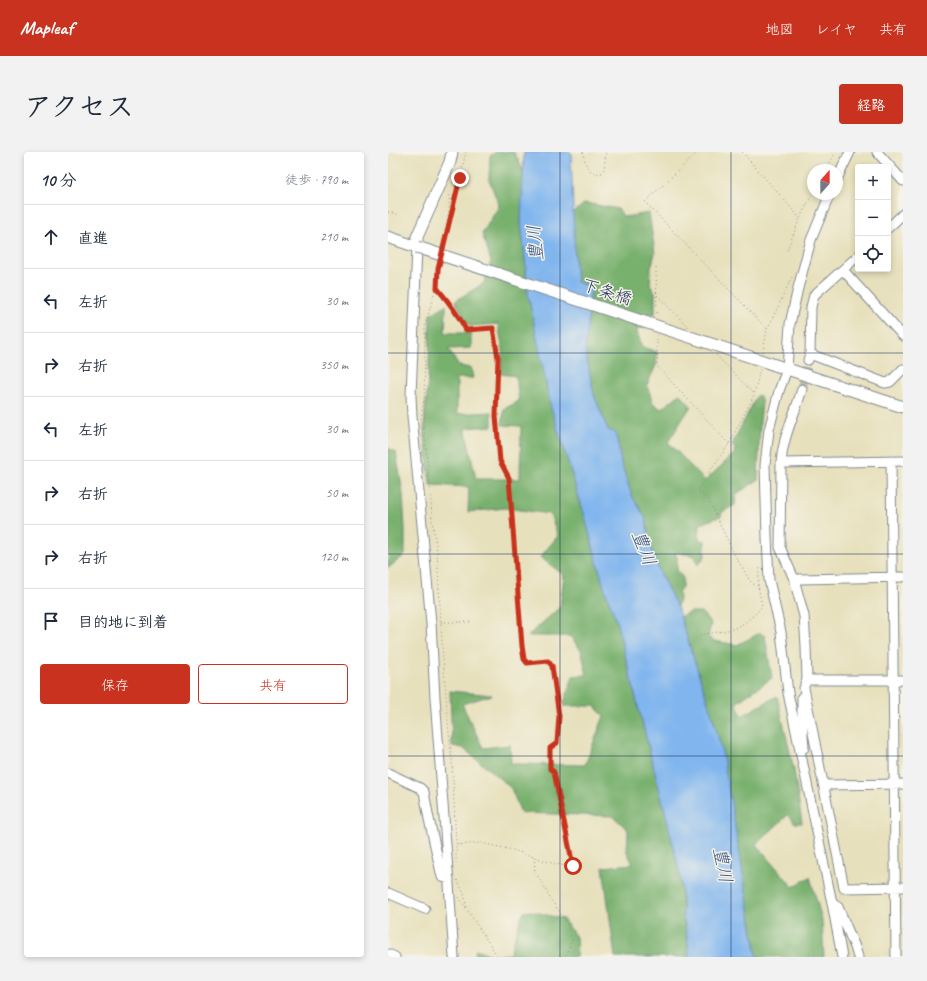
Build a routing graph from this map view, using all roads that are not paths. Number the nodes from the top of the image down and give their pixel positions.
1 (452, 152) edge
2 (850, 152) edge
3 (877, 152) edge
4 (843, 166) edge
5 (903, 181) edge
6 (828, 200) edge
7 (903, 214) edge
8 (891, 225) edge
9 (388, 238) edge
10 (417, 247) junction
11 (855, 259) edge
12 (843, 270) junction
13 (903, 336) edge
14 (787, 369) junction
15 (903, 370) edge
16 (802, 389) tunnel mouth
17 (903, 407) edge
18 (891, 461) junction
19 (903, 461) edge
20 (781, 463) junction
21 (893, 577) junction
22 (903, 577) edge
23 (794, 579) junction
24 (898, 680) edge
25 (806, 684) junction
26 (788, 693) junction
27 (802, 720) junction
28 (802, 763) junction
29 (820, 766) junction
30 (388, 773) edge
31 (899, 784) edge
32 (824, 785) junction
33 (452, 877) junction
34 (899, 887) edge
35 (388, 893) edge
36 (832, 903) junction
37 (425, 909) dead end
38 (388, 954) edge
39 (395, 957) edge
40 (454, 957) edge
41 (842, 957) edge
42 (858, 957) edge
43 (896, 957) edge

1 - 10 main road
2 - 4 street
3 - 5 street
6 - 14 street
7 - 8 street
9 - 10 main road, 下条橋
10 - 14 main road, 下条橋, bridge
10 - 33 street
11 - 12 street
12 - 13 street
12 - 15 street
14 - 17 main road, 下条橋
14 - 26 street
16 - 20 street
18 - 19 street
18 - 20 street
18 - 21 street
20 - 23 street
21 - 22 street
21 - 23 street
21 - 24 street
23 - 25 street
24 - 25 street
24 - 31 street
25 - 27 street
25 - 29 street
26 - 27 street
26 - 28 street
27 - 28 street
27 - 29 street
28 - 36 street
29 - 32 street
30 - 33 street
31 - 32 street
31 - 34 street
32 - 34 street
33 - 40 street
34 - 43 street
35 - 37 street
36 - 41 street
36 - 42 street
38 - 39 street

